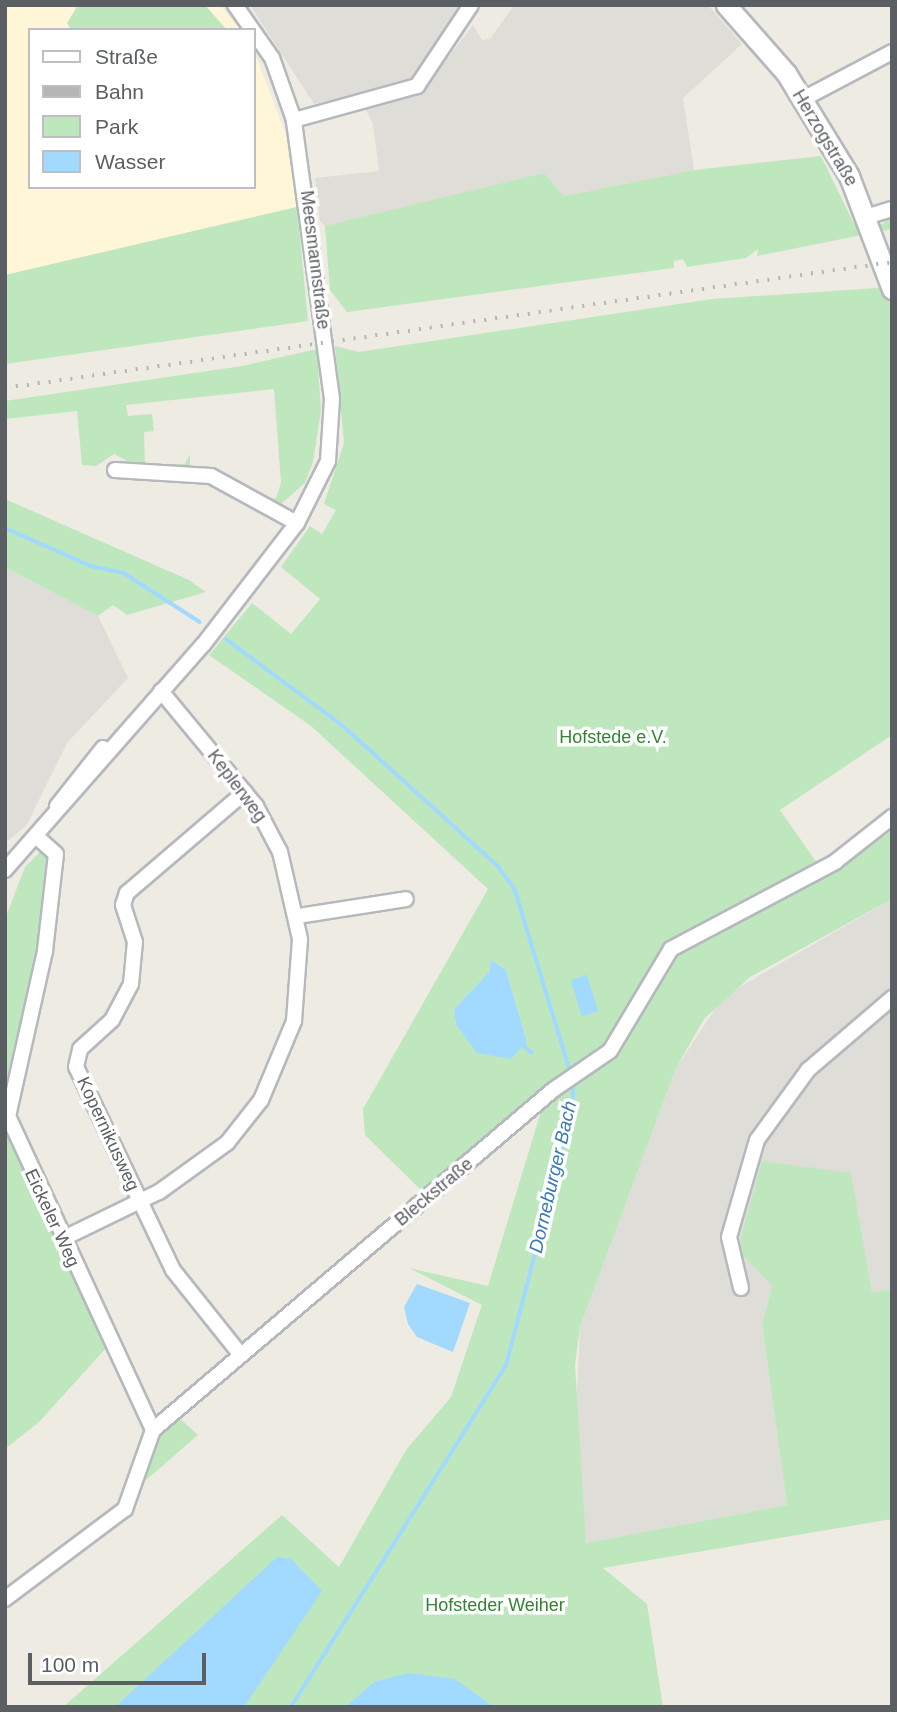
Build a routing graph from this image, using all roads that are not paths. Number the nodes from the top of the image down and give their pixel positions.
1 (235, 5) edge
2 (471, 5) edge
3 (726, 5) edge
4 (251, 28) edge
5 (256, 35) edge
6 (892, 52) edge
7 (803, 99) junction
8 (294, 120) junction
9 (892, 209) edge
10 (869, 216) junction
11 (892, 289) edge
12 (115, 470) dead end
13 (297, 523) junction
14 (161, 691) junction
15 (245, 792) junction
16 (892, 817) edge
17 (42, 831) junction
18 (5, 870) edge
19 (406, 900) dead end
20 (298, 916) junction
21 (892, 998) edge
22 (141, 1202) junction
23 (62, 1239) junction
24 (741, 1289) dead end
25 (240, 1354) junction
26 (153, 1430) junction
27 (5, 1599) edge

1 - 4 street, Meesmannstraße
2 - 8 street
3 - 7 street, Herzogstraße
5 - 8 street, Meesmannstraße
6 - 7 street
7 - 10 street, Herzogstraße
8 - 13 street, Meesmannstraße
9 - 10 street
10 - 11 street, Herzogstraße
12 - 13 street
13 - 14 street, Meesmannstraße
14 - 15 street, Keplerweg
14 - 17 street, Meesmannstraße
15 - 20 street, Keplerweg
15 - 22 street, Kopernikusweg
16 - 25 street, Bleckstraße
17 - 18 street, Meesmannstraße
17 - 23 street, Eickeler Weg
19 - 20 street
20 - 22 street, Keplerweg
21 - 24 street
22 - 23 street, Keplerweg
22 - 25 street, Kopernikusweg
23 - 26 street, Eickeler Weg
25 - 26 street, Bleckstraße
26 - 27 street, Bleckstraße

